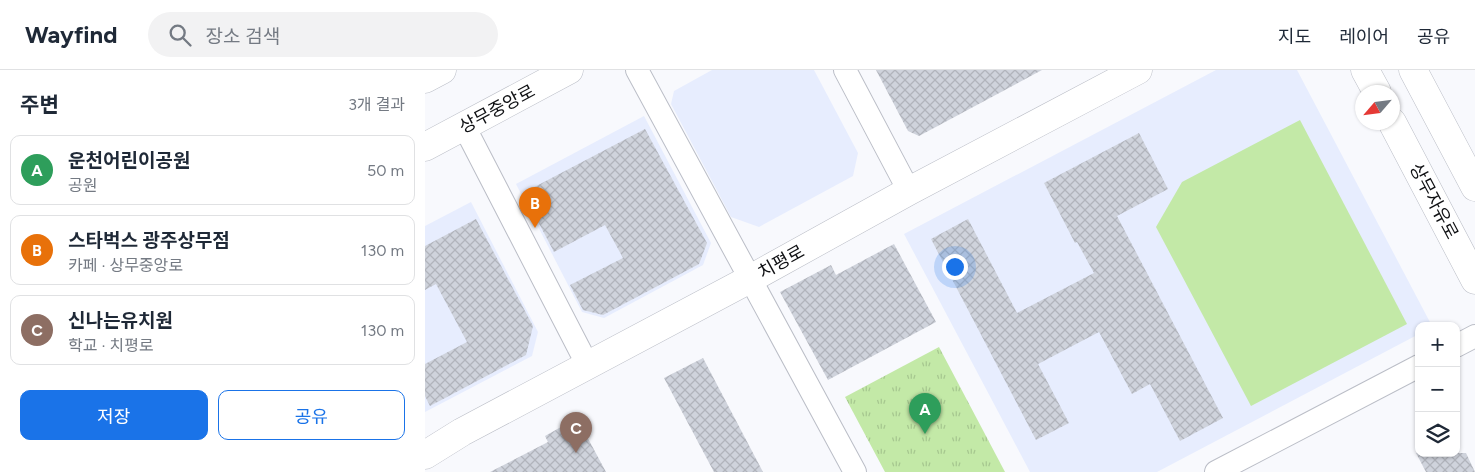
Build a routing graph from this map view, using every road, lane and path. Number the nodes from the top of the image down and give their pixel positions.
1 (569, 70) edge
2 (637, 70) edge
3 (845, 70) edge
4 (1138, 70) edge
5 (1365, 70) edge
6 (1413, 70) edge
7 (1373, 85) edge
8 (464, 126) junction
9 (1397, 130) edge
10 (425, 147) edge
11 (1475, 187) edge
12 (909, 191) junction
13 (750, 279) junction
14 (1475, 280) edge
15 (1475, 336) edge
16 (1460, 344) edge
17 (587, 364) junction
18 (1417, 367) edge
19 (425, 455) edge
20 (855, 472) edge
21 (1216, 472) edge

1 - 8 street, 상무중앙로
2 - 13 street
3 - 12 street
4 - 12 street, 치평로
5 - 7 street
6 - 11 street
8 - 10 street, 상무중앙로
8 - 17 street
9 - 14 street, 상무자유로
12 - 13 street, 치평로
13 - 17 street, 치평로
13 - 20 street
15 - 16 street
17 - 19 street, 치평로
18 - 21 street

